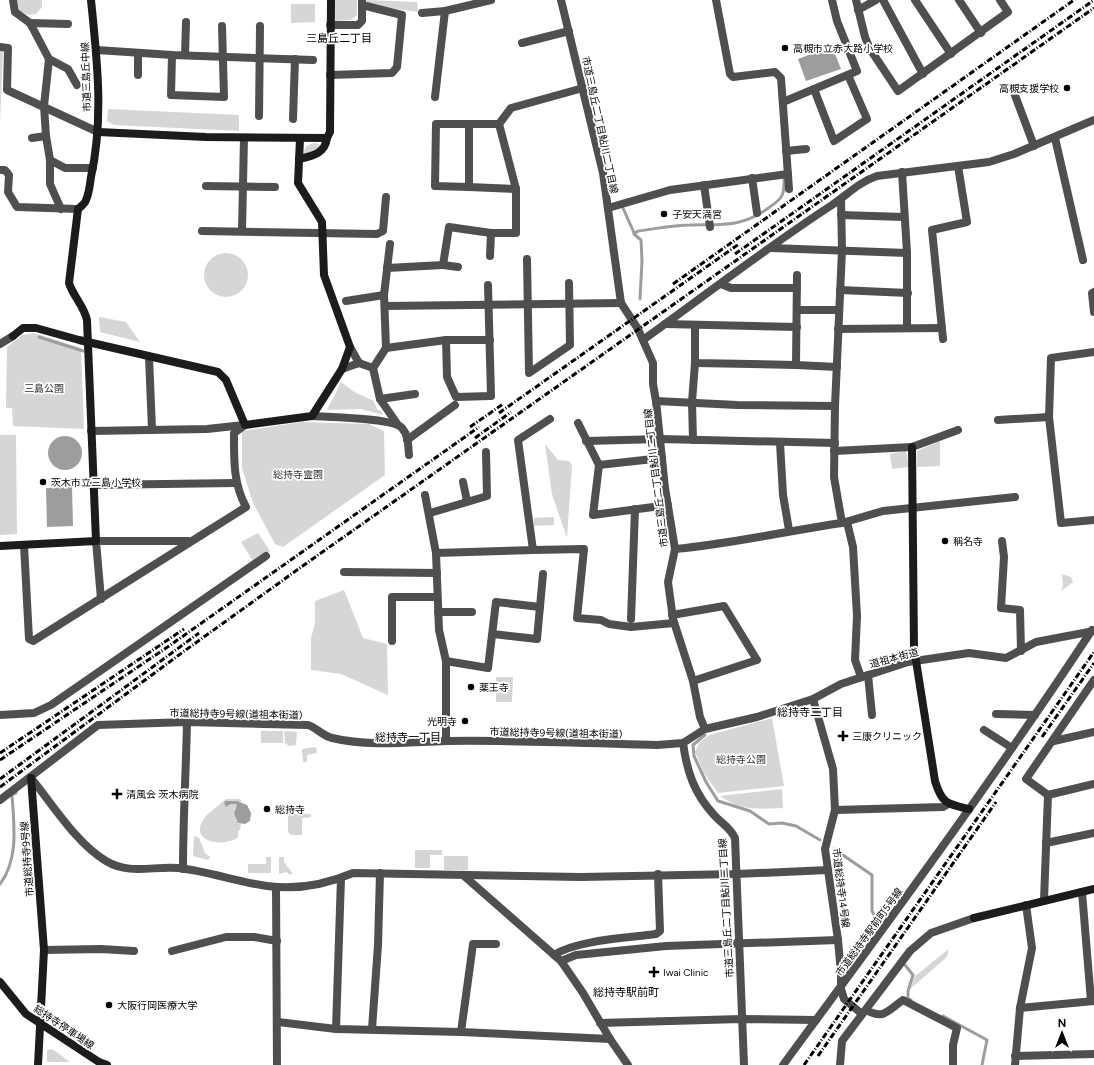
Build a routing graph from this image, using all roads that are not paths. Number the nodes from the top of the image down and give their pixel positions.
1 (13, 0) edge
2 (91, 0) edge
3 (330, 0) edge
4 (487, 0) edge
5 (561, 0) edge
6 (716, 0) edge
7 (832, 0) edge
8 (856, 0) edge
9 (876, 0) edge
10 (883, 0) edge
11 (915, 0) edge
12 (959, 0) edge
13 (1000, 0) edge
14 (362, 3) edge
15 (858, 10) junction
16 (445, 11) junction
17 (422, 13) dead end
18 (186, 22) dead end
19 (30, 23) junction
20 (68, 24) dead end
21 (330, 25) junction
22 (222, 26) dead end
23 (260, 26) dead end
24 (569, 31) junction
25 (981, 32) junction
26 (522, 43) dead end
27 (0, 47) edge
28 (97, 50) junction
29 (138, 53) junction
30 (951, 54) junction
31 (172, 55) junction
32 (185, 55) junction
33 (223, 56) junction
34 (258, 57) junction
35 (49, 59) junction
36 (295, 59) junction
37 (313, 60) dead end
38 (923, 74) junction
39 (138, 75) dead end
40 (330, 75) junction
41 (848, 75) junction
42 (77, 85) dead end
43 (583, 88) junction
44 (814, 89) junction
45 (1014, 90) dead end
46 (435, 97) dead end
47 (782, 102) junction
48 (44, 106) junction
49 (259, 116) dead end
50 (292, 119) dead end
51 (1094, 120) edge
52 (469, 124) junction
53 (499, 124) junction
54 (98, 132) junction
55 (46, 136) junction
56 (32, 138) dead end
57 (244, 138) junction
58 (327, 138) junction
59 (1055, 138) junction
60 (300, 139) junction
61 (1034, 146) junction
62 (806, 149) dead end
63 (786, 151) junction
64 (299, 159) junction
65 (50, 160) junction
66 (958, 166) junction
67 (93, 168) junction
68 (0, 170) edge
69 (902, 172) junction
70 (788, 174) junction
71 (752, 178) junction
72 (704, 185) junction
73 (206, 186) dead end
74 (243, 186) junction
75 (276, 187) dead end
76 (469, 187) junction
77 (516, 189) junction
78 (789, 189) dead end
79 (386, 197) dead end
80 (841, 199) junction
81 (608, 208) junction
82 (61, 209) junction
83 (78, 209) junction
84 (757, 213) dead end
85 (841, 214) junction
86 (904, 217) junction
87 (710, 226) dead end
88 (202, 231) dead end
89 (242, 231) junction
90 (324, 233) junction
91 (491, 233) junction
92 (390, 244) dead end
93 (771, 248) junction
94 (842, 250) junction
95 (907, 253) junction
96 (490, 256) dead end
97 (527, 259) dead end
98 (1083, 260) dead end
99 (443, 265) junction
100 (458, 266) dead end
101 (387, 268) junction
102 (797, 275) dead end
103 (570, 283) dead end
104 (721, 284) junction
105 (488, 285) dead end
106 (797, 288) junction
107 (840, 290) junction
108 (1094, 292) edge
109 (908, 293) junction
110 (384, 294) junction
111 (346, 301) dead end
112 (622, 303) junction
113 (570, 304) junction
114 (488, 305) junction
115 (528, 305) junction
116 (385, 306) junction
117 (797, 310) junction
118 (839, 310) junction
119 (1094, 312) edge
120 (665, 324) junction
121 (695, 325) junction
122 (797, 327) junction
123 (907, 328) junction
124 (942, 328) junction
125 (838, 329) junction
126 (943, 339) dead end
127 (446, 340) junction
128 (490, 340) junction
129 (643, 340) junction
130 (87, 342) junction
131 (0, 344) edge
132 (350, 346) junction
133 (386, 348) junction
134 (1094, 352) edge
135 (149, 356) junction
136 (359, 363) junction
137 (695, 363) junction
138 (796, 365) junction
139 (836, 367) junction
140 (373, 368) junction
141 (342, 369) junction
142 (415, 394) dead end
143 (380, 399) junction
144 (656, 401) junction
145 (692, 402) junction
146 (455, 405) dead end
147 (835, 406) junction
148 (312, 416) junction
149 (1049, 417) junction
150 (550, 419) dead end
151 (998, 420) dead end
152 (578, 423) dead end
153 (245, 425) junction
154 (398, 425) junction
155 (152, 429) junction
156 (958, 430) dead end
157 (90, 431) junction
158 (660, 439) junction
159 (408, 440) junction
160 (693, 440) junction
161 (586, 441) junction
162 (780, 443) junction
163 (835, 447) junction
164 (912, 447) junction
165 (486, 452) dead end
166 (409, 455) dead end
167 (662, 458) junction
168 (599, 466) junction
169 (463, 482) dead end
170 (236, 483) junction
171 (92, 485) junction
172 (425, 495) dead end
173 (1015, 497) dead end
174 (467, 501) junction
175 (668, 505) junction
176 (913, 508) junction
177 (635, 509) junction
178 (430, 513) junction
179 (1094, 520) edge
180 (844, 522) junction
181 (789, 530) junction
182 (96, 541) junction
183 (188, 541) junction
184 (1002, 541) dead end
185 (24, 545) junction
186 (0, 546) edge
187 (675, 549) junction
188 (533, 550) junction
189 (436, 553) junction
190 (266, 556) dead end
191 (344, 572) dead end
192 (436, 573) junction
193 (543, 574) dead end
194 (437, 597) junction
195 (101, 599) junction
196 (540, 607) junction
197 (438, 612) junction
198 (472, 612) dead end
199 (631, 619) dead end
200 (673, 619) junction
201 (1093, 630) edge
202 (490, 632) junction
203 (392, 641) dead end
204 (1022, 651) junction
205 (446, 661) junction
206 (916, 661) junction
207 (865, 676) junction
208 (1094, 680) edge
209 (693, 681) junction
210 (813, 699) junction
211 (996, 714) dead end
212 (0, 715) edge
213 (872, 715) dead end
214 (1035, 715) junction
215 (187, 722) junction
216 (705, 729) junction
217 (984, 730) dead end
218 (1094, 732) edge
219 (446, 741) junction
220 (1054, 741) junction
221 (683, 743) junction
222 (1012, 748) junction
223 (31, 778) junction
224 (1094, 784) edge
225 (1048, 795) junction
226 (0, 800) edge
227 (948, 804) junction
228 (970, 809) junction
229 (835, 810) junction
230 (1094, 833) edge
231 (1046, 844) junction
232 (183, 869) junction
233 (828, 870) junction
234 (380, 873) junction
235 (658, 874) junction
236 (737, 874) junction
237 (463, 875) junction
238 (341, 878) junction
239 (276, 887) junction
240 (1094, 889) edge
241 (1082, 892) junction
242 (1044, 900) junction
243 (1026, 906) junction
244 (276, 940) junction
245 (838, 940) junction
246 (496, 944) dead end
247 (739, 944) junction
248 (1090, 947) edge
249 (44, 950) junction
250 (134, 951) dead end
251 (172, 951) dead end
252 (554, 955) junction
253 (561, 961) junction
254 (0, 982) edge
255 (841, 989) junction
256 (1092, 1001) edge
257 (1020, 1008) junction
258 (864, 1012) junction
259 (741, 1019) junction
260 (816, 1020) junction
261 (278, 1022) junction
262 (40, 1023) junction
263 (600, 1023) junction
264 (336, 1029) junction
265 (372, 1029) junction
266 (461, 1032) junction
267 (610, 1039) junction
268 (1094, 1054) edge
269 (1015, 1061) edge
270 (38, 1065) edge
271 (107, 1065) edge
272 (277, 1065) edge
273 (628, 1065) edge
274 (744, 1065) edge
275 (783, 1065) edge
276 (840, 1065) edge
277 (953, 1065) edge

1 - 19 street
2 - 28 street, 市道三島丘中線
3 - 21 street
4 - 16 street
5 - 24 street, 市道三島丘二丁目鮎川二丁目線
6 - 47 street
7 - 41 street
8 - 15 street
9 - 15 street
10 - 38 street
11 - 30 street
12 - 25 street
13 - 25 street
14 - 21 street
14 - 40 street
15 - 38 street
16 - 17 street
16 - 46 street
18 - 32 street
19 - 20 street
19 - 35 street
21 - 40 street
22 - 33 street
23 - 34 street
24 - 26 street
24 - 43 street, 市道三島丘二丁目鮎川二丁目線
25 - 30 street
27 - 48 street
28 - 29 street
28 - 54 street, 市道三島丘中線
29 - 31 street
29 - 39 street
30 - 38 street
31 - 32 street
31 - 33 street
32 - 33 street
33 - 34 street
34 - 36 street
34 - 49 street
35 - 42 street
35 - 48 street
36 - 37 street
36 - 50 street
40 - 58 street
41 - 44 street
41 - 44 street
43 - 53 street
43 - 81 street, 市道三島丘二丁目鮎川二丁目線
44 - 47 street
45 - 61 street
47 - 63 street
48 - 54 street
48 - 55 street
51 - 59 street
52 - 53 street
52 - 76 street
52 - 76 street
53 - 77 street
54 - 57 street
54 - 67 street, 市道三島丘中線
55 - 56 street
55 - 65 street
57 - 60 street
57 - 74 street
58 - 60 street
58 - 64 street
59 - 61 street
59 - 98 street
60 - 64 street
61 - 66 street
62 - 63 street
63 - 70 street
64 - 90 street
65 - 67 street
65 - 82 street
66 - 69 street
66 - 124 street
67 - 83 street, 市道三島丘中線
68 - 82 street
69 - 80 street
69 - 86 street
70 - 71 street
70 - 78 street
71 - 72 street
71 - 84 street
72 - 81 street
72 - 87 street
73 - 74 street
74 - 75 street
74 - 89 street
76 - 77 street
77 - 91 street
79 - 90 street
80 - 85 street
80 - 93 street
81 - 112 street, 市道三島丘二丁目鮎川二丁目線
82 - 83 street
83 - 130 street
85 - 86 street
85 - 94 street
86 - 95 street
88 - 89 street
89 - 90 street
90 - 132 street
91 - 96 street
91 - 99 street
92 - 101 street
93 - 94 street
93 - 104 street
94 - 95 street
94 - 107 street
95 - 109 street
97 - 115 street
99 - 100 street
99 - 101 street
101 - 110 street
102 - 106 street
103 - 113 street
104 - 106 street
104 - 120 street
105 - 114 street
106 - 117 street
107 - 109 street
107 - 118 street
108 - 119 street
109 - 123 street
110 - 111 street
110 - 116 street
112 - 113 street
112 - 129 street, 市道三島丘二丁目鮎川二丁目線
113 - 115 street
113 - 115 street
114 - 115 street
114 - 116 street
114 - 128 street
116 - 133 street
117 - 118 street
117 - 122 street
118 - 125 street
120 - 121 street
120 - 129 street
121 - 122 street
121 - 137 street
122 - 138 street
123 - 124 street
123 - 125 street
124 - 126 street
125 - 139 street
127 - 128 street
127 - 128 street
127 - 133 street
129 - 144 street, 市道三島丘二丁目鮎川二丁目線
130 - 131 street
130 - 135 street
130 - 157 street
132 - 136 street
132 - 141 street
133 - 140 street
134 - 149 street
135 - 153 street
135 - 155 street
136 - 140 street
136 - 141 street
137 - 138 street
137 - 145 street
138 - 139 street
139 - 147 street
140 - 143 street
141 - 148 street
142 - 143 street
143 - 154 street
144 - 145 street
144 - 158 street, 市道三島丘二丁目鮎川二丁目線
145 - 147 street
145 - 160 street
146 - 159 street
147 - 163 street
148 - 153 street
148 - 154 street
149 - 151 street
149 - 179 street
150 - 188 street
152 - 161 street
153 - 155 street
153 - 170 street
154 - 159 street
155 - 157 street
156 - 164 street
157 - 171 street
158 - 160 street
158 - 161 street
158 - 167 street, 市道三島丘二丁目鮎川二丁目線
159 - 166 street
160 - 162 street
161 - 168 street
162 - 163 street
162 - 181 street
163 - 164 street
163 - 180 street
164 - 176 street
165 - 174 street
167 - 168 street
167 - 175 street, 市道三島丘二丁目鮎川二丁目線
168 - 177 street
169 - 174 street
170 - 171 street
170 - 183 street
171 - 182 street
172 - 178 street
173 - 176 street
174 - 178 street
175 - 177 street
175 - 187 street, 市道三島丘二丁目鮎川二丁目線
176 - 180 street
176 - 206 street
177 - 199 street
178 - 189 street
180 - 181 street
180 - 207 street
181 - 187 street
182 - 183 street
182 - 185 street
182 - 195 street
183 - 195 street
184 - 204 street
185 - 186 street
185 - 195 street
187 - 200 street, 市道三島丘二丁目鮎川二丁目線
188 - 189 street
188 - 200 street
189 - 192 street
190 - 212 street
191 - 192 street
192 - 194 street
193 - 196 street
194 - 197 street
194 - 203 street
196 - 202 street
196 - 202 street
197 - 198 street
197 - 205 street
200 - 209 street, 市道三島丘二丁目鮎川二丁目線
200 - 209 street
201 - 204 street, 道祖本街道
201 - 214 street, 市道総持寺駅前町5号線
202 - 205 street
204 - 206 street, 道祖本街道
205 - 219 street
206 - 207 street, 道祖本街道
206 - 227 street
207 - 210 street, 道祖本街道
207 - 213 street
208 - 220 street
209 - 216 street, 市道三島丘二丁目鮎川二丁目線
210 - 216 street, 道祖本街道
210 - 229 street, 市道総持寺14号線
211 - 214 street
214 - 222 street, 市道総持寺駅前町5号線
215 - 219 street, 市道総持寺9号線(道祖本街道)
215 - 223 street, 市道総持寺9号線(道祖本街道)
215 - 232 street
216 - 221 street, 道祖本街道
217 - 222 street
218 - 220 street
219 - 221 street, 市道総持寺9号線(道祖本街道)
220 - 225 street
221 - 236 street, 市道三島丘二丁目鮎川二丁目線
222 - 228 street, 市道総持寺駅前町5号線
223 - 226 street
223 - 232 street
223 - 249 street, 市道総持寺9号線
224 - 225 street
225 - 231 street
227 - 228 street
227 - 229 street
228 - 255 street, 市道総持寺駅前町5号線
229 - 233 street, 市道総持寺14号線
230 - 231 street
231 - 242 street
232 - 239 street
233 - 236 street
233 - 245 street, 市道総持寺14号線
234 - 237 street
234 - 238 street
234 - 265 street
235 - 236 street
235 - 237 street
235 - 252 street
236 - 247 street, 市道三島丘二丁目鮎川二丁目線
237 - 252 street
238 - 239 street
238 - 264 street
239 - 244 street
240 - 241 street
241 - 242 street
241 - 248 street
242 - 243 street
243 - 257 street
243 - 258 street
244 - 251 street
244 - 261 street
245 - 247 street
245 - 255 street, 市道総持寺14号線
246 - 266 street
247 - 253 street
247 - 259 street, 市道三島丘二丁目鮎川二丁目線
248 - 256 street
249 - 250 street
249 - 262 street, 市道総持寺9号線
252 - 253 street
253 - 263 street
254 - 262 street, 総持寺停車場線
255 - 258 street
255 - 260 street, 市道総持寺駅前町5号線
256 - 257 street
257 - 269 street
258 - 276 street
258 - 277 street
259 - 260 street
259 - 263 street
259 - 274 street, 市道三島丘二丁目鮎川二丁目線
260 - 275 street, 市道総持寺駅前町5号線
261 - 264 street
261 - 272 street
262 - 270 street, 市道総持寺9号線
262 - 271 street, 総持寺停車場線
263 - 267 street
264 - 265 street
265 - 266 street
266 - 267 street
267 - 273 street
268 - 269 street

